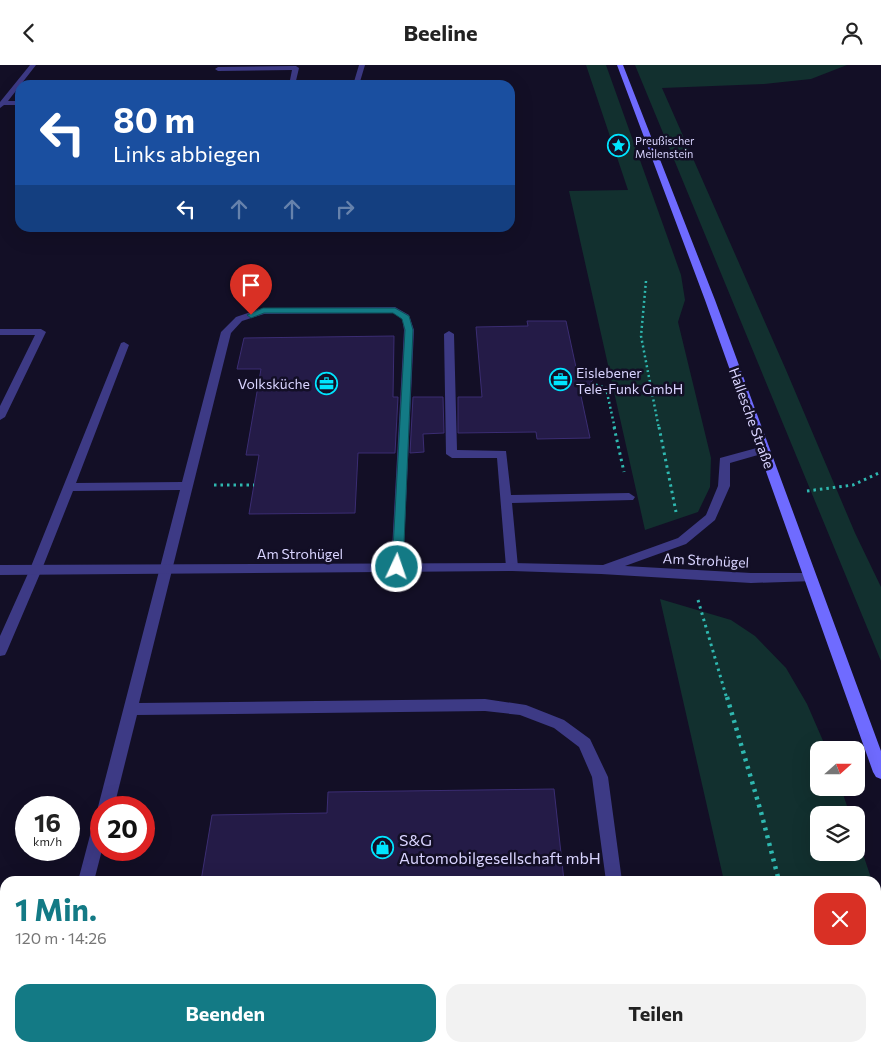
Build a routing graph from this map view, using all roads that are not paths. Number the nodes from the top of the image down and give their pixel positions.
1 (33, 65) edge
2 (362, 65) edge
3 (620, 65) edge
4 (218, 69) dead end
5 (21, 80) edge
6 (293, 80) edge
7 (358, 80) edge
8 (15, 87) edge
9 (15, 103) edge
10 (1, 104) edge
11 (0, 332) edge
12 (449, 334) dead end
13 (124, 345) dead end
14 (0, 417) edge
15 (764, 450) junction
16 (188, 486) junction
17 (68, 487) junction
18 (629, 497) road end
19 (506, 499) junction
20 (397, 567) junction
21 (512, 567) junction
22 (36, 569) junction
23 (167, 569) junction
24 (601, 569) junction
25 (0, 570) edge
26 (810, 578) junction
27 (0, 651) edge
28 (131, 709) junction
29 (881, 772) edge
30 (109, 796) edge
31 (91, 861) edge
32 (87, 876) edge
33 (613, 876) edge

1 - 5 street
2 - 7 street
3 - 15 main road, Hallesche Straße
4 - 6 street
8 - 10 street
9 - 10 street
11 - 14 street
12 - 19 street
13 - 17 street
15 - 24 street, Am Strohügel
15 - 26 main road, Hallesche Straße
16 - 17 street
16 - 20 street
16 - 23 street
17 - 22 street
18 - 19 street
19 - 21 street
20 - 21 street, Am Strohügel
20 - 23 street, Am Strohügel
21 - 24 street, Am Strohügel
22 - 23 street, Am Strohügel
22 - 25 street, Am Strohügel
22 - 27 street
23 - 28 street
24 - 26 street, Am Strohügel
26 - 29 main road, Hallesche Straße
28 - 30 street
28 - 33 street
31 - 32 street

